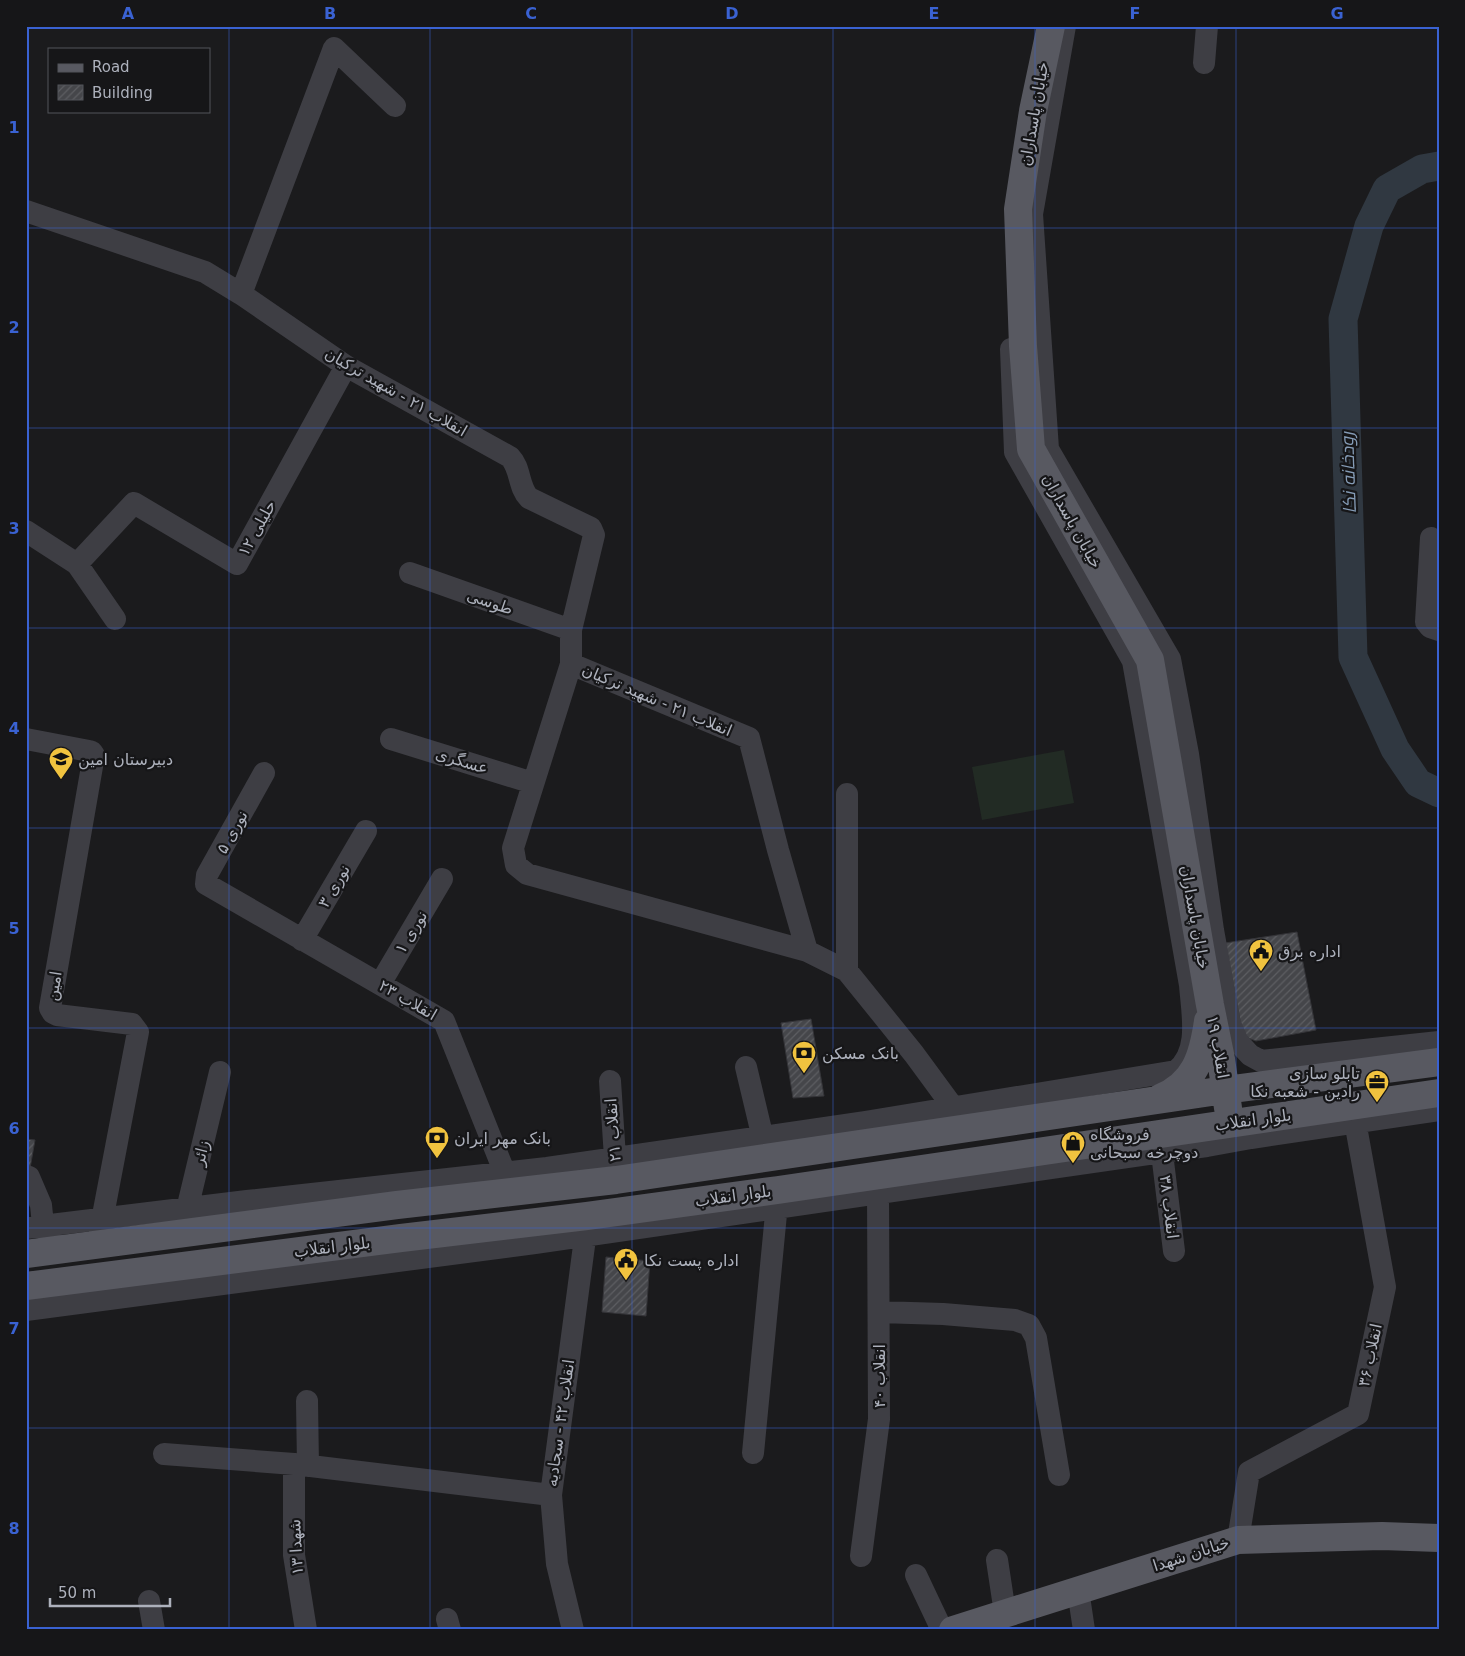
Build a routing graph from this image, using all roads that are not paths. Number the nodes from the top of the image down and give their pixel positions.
1 (1039, 26) edge
2 (1051, 26) edge
3 (1065, 26) edge
4 (1207, 26) edge
5 (1204, 63) dead end
6 (395, 106) dead end
7 (26, 212) edge
8 (241, 294) junction
9 (346, 366) junction
10 (26, 531) edge
11 (1431, 538) dead end
12 (77, 564) junction
13 (410, 574) dead end
14 (115, 619) dead end
15 (571, 630) junction
16 (1439, 630) edge
17 (571, 664) junction
18 (26, 739) edge
19 (391, 739) dead end
20 (264, 773) dead end
21 (533, 783) junction
22 (848, 794) dead end
23 (366, 831) dead end
24 (442, 880) dead end
25 (213, 887) joint
26 (302, 940) junction
27 (807, 951) junction
28 (847, 970) junction
29 (380, 984) junction
30 (1210, 1005) junction
31 (1439, 1042) edge
32 (1439, 1062) edge
33 (746, 1066) dead end
34 (220, 1072) dead end
35 (610, 1081) dead end
36 (1225, 1090) junction
37 (1439, 1093) edge
38 (1154, 1101) junction
39 (1439, 1110) edge
40 (1354, 1114) junction
41 (961, 1118) junction
42 (1230, 1124) junction
43 (1161, 1142) junction
44 (765, 1147) junction
45 (616, 1169) junction
46 (26, 1176) edge
47 (508, 1182) junction
48 (878, 1194) junction
49 (778, 1199) junction
50 (103, 1218) junction
51 (283, 1220) junction
52 (184, 1221) junction
53 (35, 1226) edge
54 (586, 1226) junction
55 (98, 1245) junction
56 (60, 1250) junction
57 (1174, 1251) dead end
58 (291, 1252) junction
59 (26, 1254) edge
60 (26, 1286) edge
61 (26, 1310) edge
62 (879, 1312) junction
63 (307, 1401) dead end
64 (164, 1454) dead end
65 (753, 1454) dead end
66 (301, 1465) junction
67 (1060, 1475) dead end
68 (551, 1495) junction
69 (1439, 1538) edge
70 (1238, 1540) junction
71 (861, 1556) dead end
72 (998, 1560) dead end
73 (916, 1575) dead end
74 (1078, 1590) junction
75 (149, 1601) dead end
76 (1005, 1613) junction
77 (154, 1630) edge
78 (306, 1630) edge
79 (573, 1630) edge
80 (942, 1630) edge
81 (953, 1630) edge
82 (1084, 1630) edge

1 - 41 street
2 - 30 main road, خیابان پاسداران
3 - 31 street
4 - 5 street
6 - 8 street
7 - 8 street, انقلاب ۲۱ - شهید ترکیان
8 - 9 street, انقلاب ۲۱ - شهید ترکیان
9 - 12 street, حلیلی ۱۲
9 - 15 street, انقلاب ۲۱ - شهید ترکیان
10 - 12 street
11 - 16 street
12 - 14 street
13 - 15 street, طوسی
15 - 17 street, انقلاب ۲۱ - شهید ترکیان
17 - 21 street
17 - 27 street, انقلاب ۲۱ - شهید ترکیان
18 - 50 street, امین
19 - 21 street, عسگری
20 - 25 street, نوری ۵
21 - 27 street
22 - 28 street
23 - 26 street, نوری ۳
24 - 29 street, نوری ۱
25 - 26 street, انقلاب ۲۳
26 - 29 street, انقلاب ۲۳
27 - 28 street
28 - 41 street
29 - 47 street, انقلاب ۲۳
30 - 36 main road, انقلاب ۱۹
30 - 38 main road, انقلاب ۱۹
32 - 36 main road, بلوار انقلاب
33 - 44 street
34 - 52 street, زائر
35 - 45 street, انقلاب ۲۱
36 - 38 main road, بلوار انقلاب
36 - 42 main road, انقلاب ۱۹
37 - 40 main road, بلوار انقلاب
38 - 41 main road, بلوار انقلاب
39 - 40 street
40 - 42 main road, بلوار انقلاب
40 - 43 street
40 - 70 street, انقلاب ۳۶
41 - 44 main road, بلوار انقلاب
42 - 43 main road, بلوار انقلاب
43 - 48 street
43 - 49 main road, بلوار انقلاب
43 - 57 street, انقلاب ۳۸
44 - 45 main road, بلوار انقلاب
45 - 47 main road, بلوار انقلاب
46 - 53 street
47 - 51 main road, بلوار انقلاب
47 - 52 street
48 - 49 street
48 - 62 street, انقلاب ۴۰
49 - 54 main road, بلوار انقلاب
49 - 65 street
50 - 52 street
50 - 53 street
50 - 55 street, امین
51 - 52 main road, بلوار انقلاب
51 - 58 main road
52 - 55 main road, بلوار انقلاب
53 - 56 street
54 - 58 main road, بلوار انقلاب
54 - 61 street
54 - 68 street, انقلاب ۴۲ - سجادیه
55 - 56 main road, بلوار انقلاب
56 - 59 main road, بلوار انقلاب
58 - 60 main road, بلوار انقلاب
62 - 67 street
62 - 71 street, انقلاب ۴۰
63 - 66 street, شهدا ۱۳
64 - 66 street
66 - 68 street
66 - 78 street, شهدا ۱۳
68 - 79 street, انقلاب ۴۲ - سجادیه
69 - 70 main road, خیابان شهدا
70 - 74 main road, خیابان شهدا
72 - 76 street
73 - 80 street
74 - 76 main road, خیابان شهدا
74 - 82 street
75 - 77 street
76 - 81 main road, خیابان شهدا

